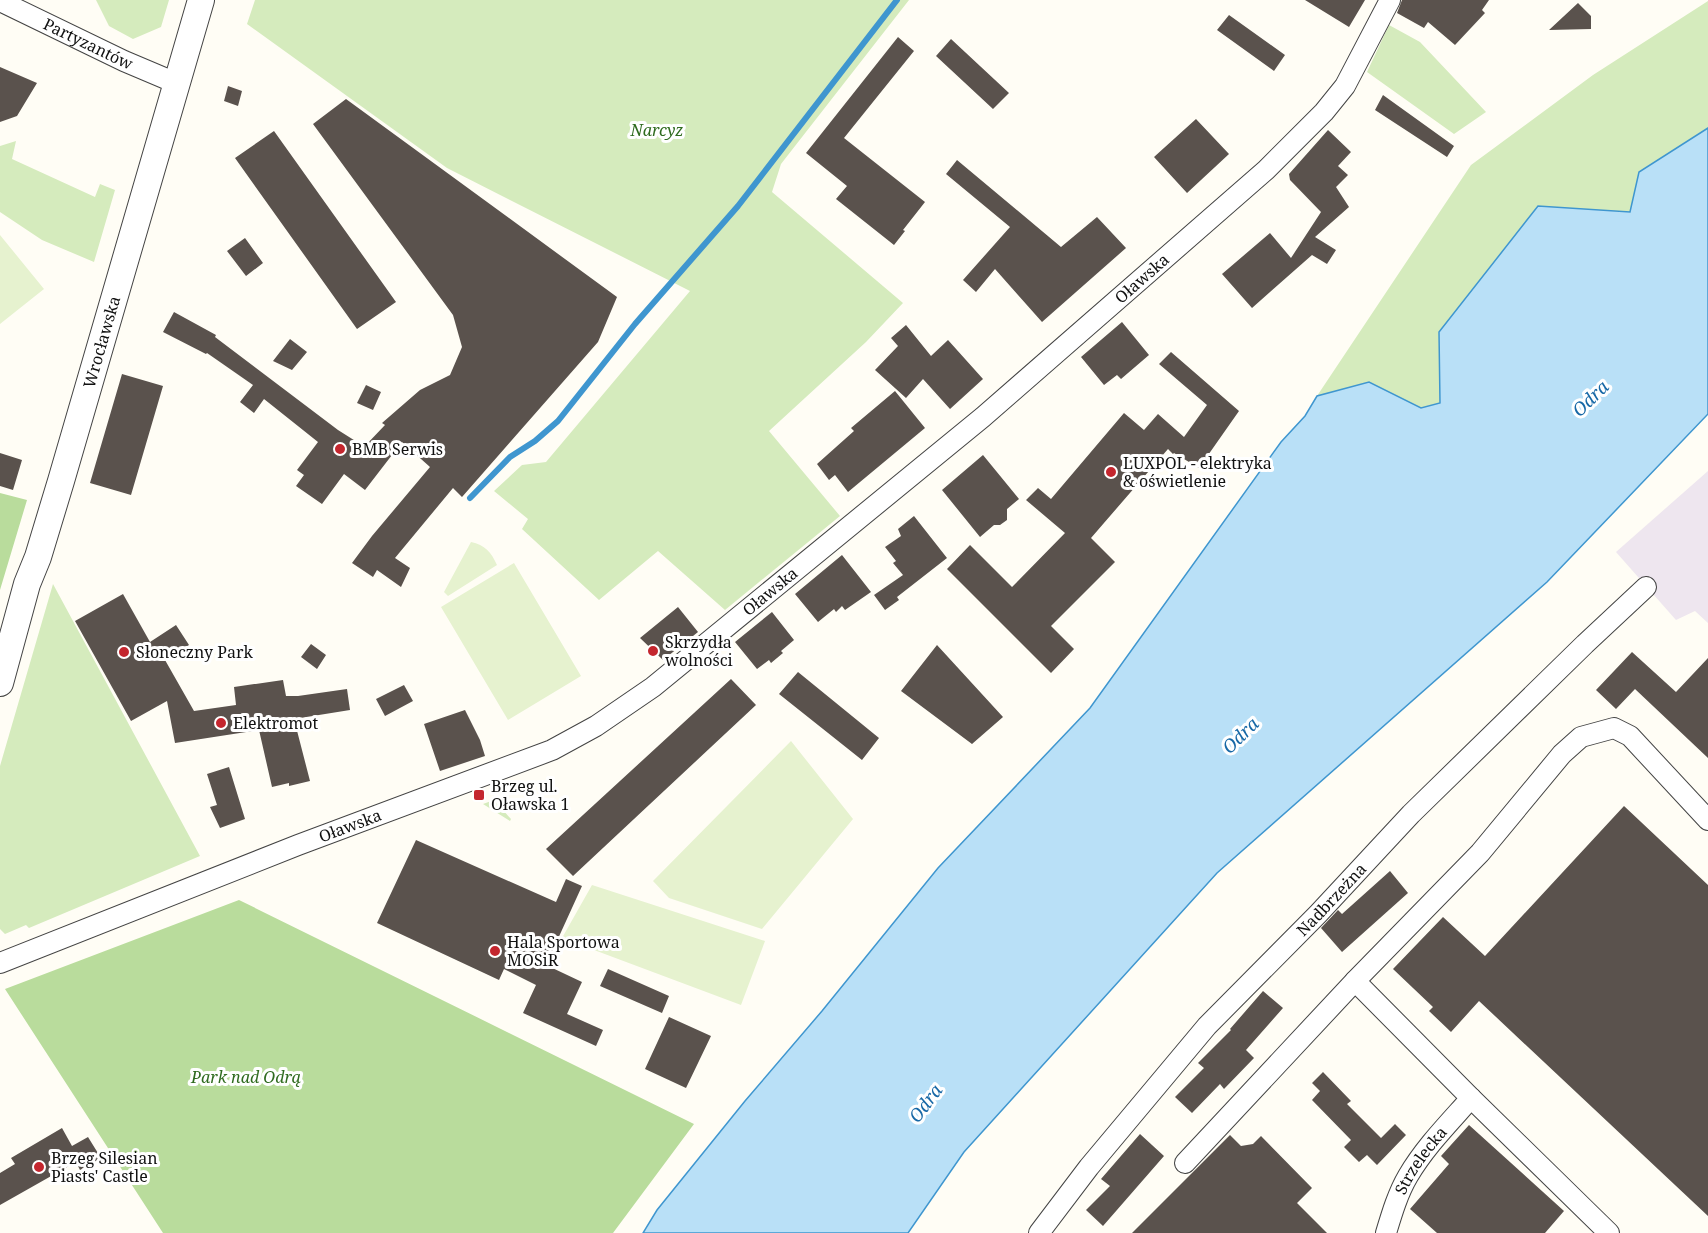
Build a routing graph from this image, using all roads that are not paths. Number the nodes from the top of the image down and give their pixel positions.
1 (201, 0) edge
2 (1390, 0) edge
3 (0, 1) edge
4 (176, 83) junction
5 (1646, 587) dead end
6 (0, 683) edge
7 (1708, 820) edge
8 (0, 963) edge
9 (1355, 981) junction
10 (1471, 1098) junction
11 (1185, 1163) dead end
12 (1039, 1233) edge
13 (1386, 1233) edge
14 (1610, 1233) edge

1 - 4 street, Wrocławska
2 - 8 street, Oławska
3 - 4 street, Partyzantów
4 - 6 street, Wrocławska
5 - 12 street, Nadbrzeżna
7 - 9 street
9 - 10 street
9 - 11 street
10 - 13 street, Strzelecka
10 - 14 street

